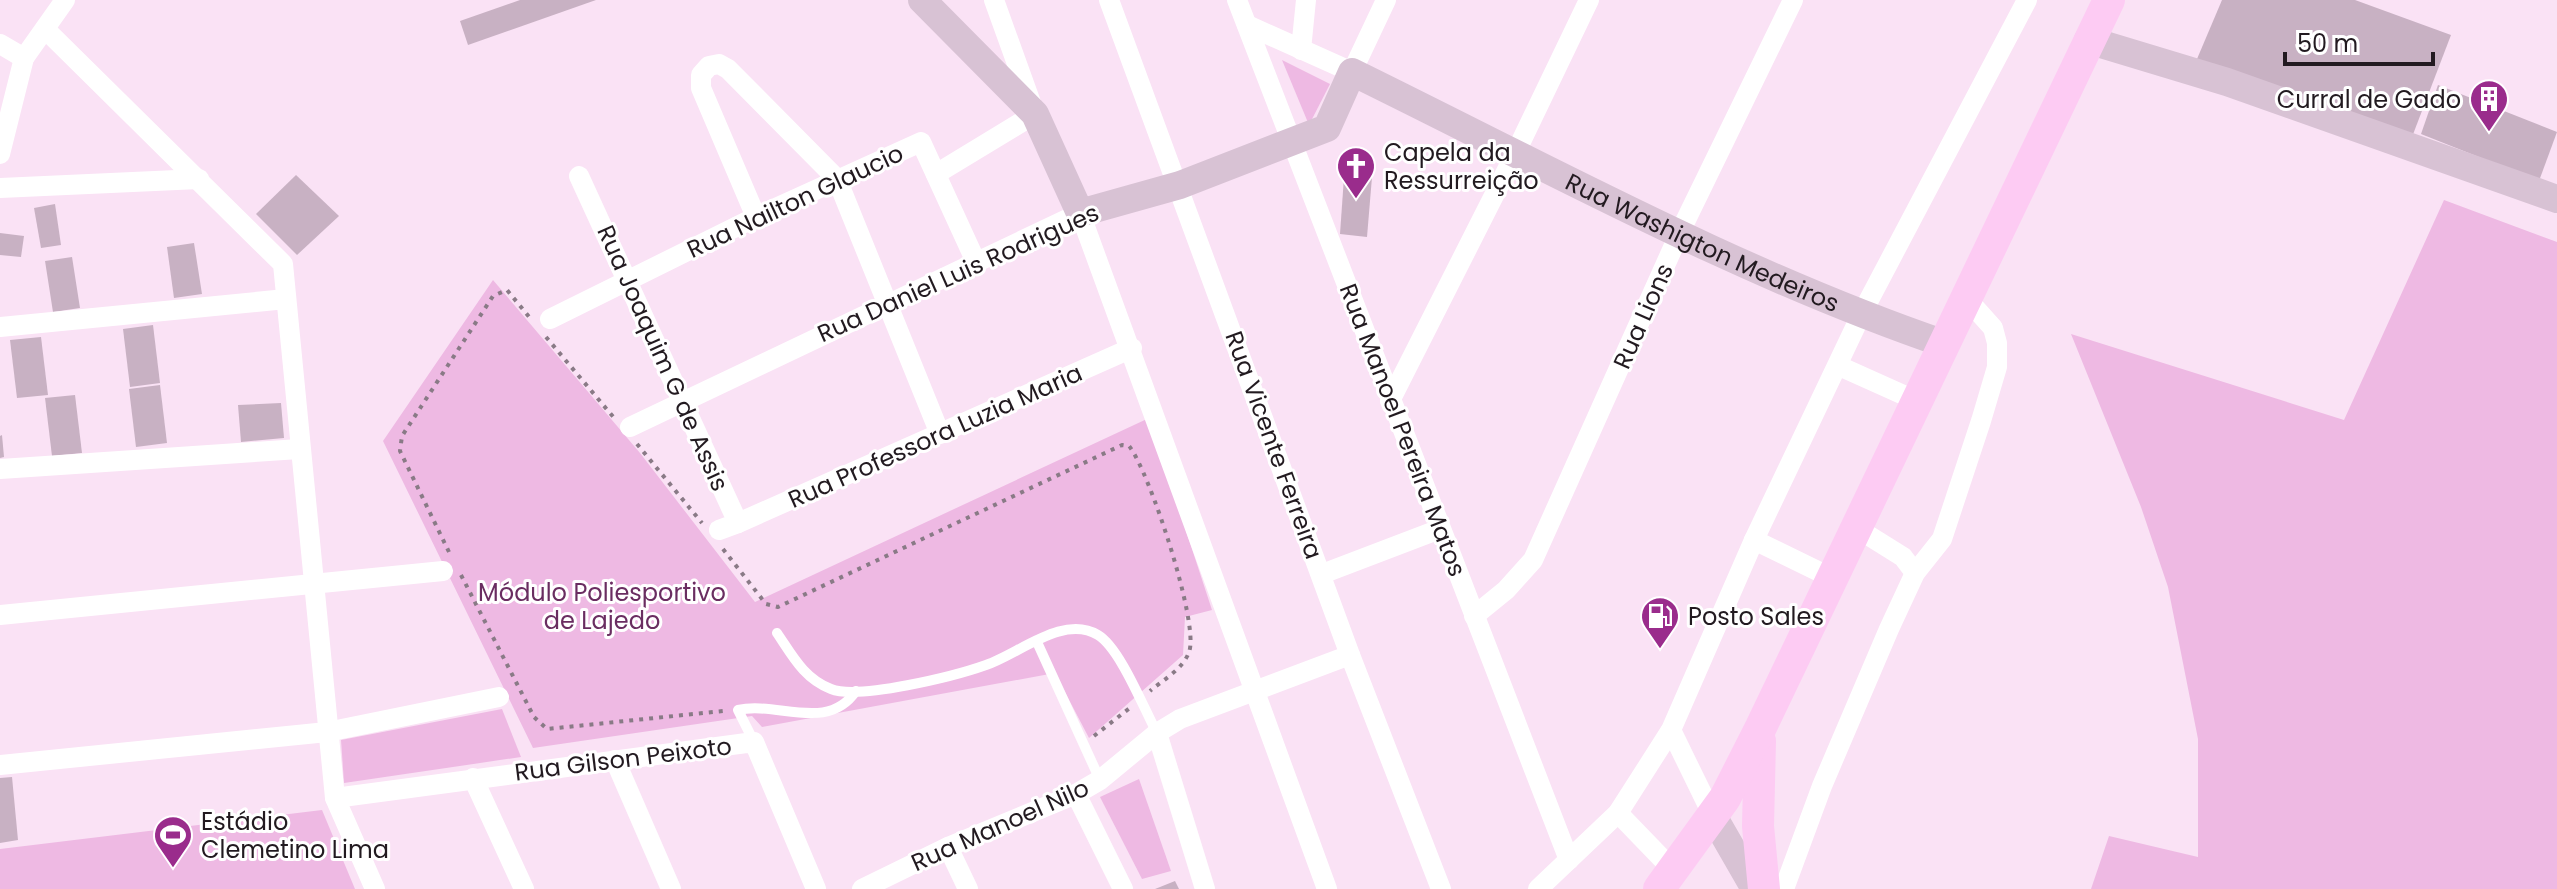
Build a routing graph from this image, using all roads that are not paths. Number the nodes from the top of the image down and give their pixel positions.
1 (65, 0) edge
2 (922, 0) edge
3 (994, 0) edge
4 (1109, 0) edge
5 (1237, 0) edge
6 (1306, 0) edge
7 (1386, 0) edge
8 (1589, 0) edge
9 (1793, 0) edge
10 (2027, 0) edge
11 (2108, 0) edge
12 (1247, 25) junction
13 (45, 29) junction
14 (2088, 40) junction
15 (0, 44) edge
16 (1301, 50) junction
17 (24, 58) junction
18 (1352, 72) junction
19 (1035, 114) junction
20 (1294, 141) junction
21 (1516, 152) junction
22 (0, 154) edge
23 (936, 174) junction
24 (579, 176) dead end
25 (199, 179) junction
26 (837, 179) junction
27 (1180, 185) junction
28 (0, 188) edge
29 (2557, 199) edge
30 (1080, 213) junction
31 (756, 217) junction
32 (1680, 232) junction
33 (976, 262) junction
34 (629, 281) junction
35 (1971, 292) junction
36 (286, 299) junction
37 (886, 304) junction
38 (1861, 315) junction
39 (550, 319) dead end
40 (0, 327) edge
41 (1945, 344) junction
42 (1132, 348) junction
43 (1839, 366) junction
44 (1390, 401) junction
45 (1917, 401) junction
46 (680, 402) junction
47 (625, 428) road end
48 (940, 434) junction
49 (299, 449) junction
50 (0, 469) edge
51 (1855, 527) junction
52 (1440, 529) junction
53 (721, 532) joint
54 (1754, 540) junction
55 (452, 569) road end
56 (1915, 573) junction
57 (1322, 574) junction
58 (1830, 577) junction
59 (314, 585) junction
60 (0, 615) edge
61 (1474, 616) junction
62 (777, 633) dead end
63 (1037, 642) junction
64 (1350, 655) junction
65 (1255, 688) junction
66 (856, 691) junction
67 (499, 697) dead end
68 (1761, 727) junction
69 (1671, 730) junction
70 (327, 732) junction
71 (1157, 733) junction
72 (754, 742) junction
73 (615, 760) junction
74 (0, 765) edge
75 (473, 778) junction
76 (1100, 780) junction
77 (1076, 794) junction
78 (335, 798) junction
79 (1618, 813) junction
80 (1713, 816) junction
81 (948, 847) junction
82 (1569, 860) junction
83 (1667, 880) edge
84 (375, 889) edge
85 (524, 889) edge
86 (671, 889) edge
87 (816, 889) edge
88 (862, 889) edge
89 (968, 889) edge
90 (1123, 889) edge
91 (1205, 889) edge
92 (1327, 889) edge
93 (1441, 889) edge
94 (1538, 889) edge
95 (1755, 889) edge
96 (1764, 889) edge
97 (1784, 889) edge

1 - 13 street
2 - 19 street
3 - 19 street
4 - 27 street, Rua Vicente Ferreira
5 - 12 street, Rua Manoel Pereira Matos
6 - 16 street
7 - 18 street
8 - 21 street
9 - 32 street, Rua Lions
10 - 38 street
11 - 14 main road
12 - 16 street, Rua Washigton Medeiros
12 - 20 street, Rua Manoel Pereira Matos
13 - 17 street
13 - 25 street
14 - 29 street
14 - 35 main road
15 - 17 street
16 - 18 street, Rua Washigton Medeiros
17 - 22 street
18 - 20 street, Rua Daniel Luis Rodrigues
18 - 21 street, Rua Washigton Medeiros
19 - 23 street
19 - 30 street
20 - 27 street, Rua Daniel Luis Rodrigues
20 - 44 street, Rua Manoel Pereira Matos
21 - 32 street, Rua Washigton Medeiros
21 - 44 street
23 - 26 street, Rua Nailton Glaucio
23 - 33 street, Rua Nailton Glaucio
24 - 34 street, Rua Joaquim G de Assis
25 - 28 street
25 - 36 street
26 - 31 street, Rua Nailton Glaucio
26 - 31 street
26 - 37 street
27 - 30 street, Rua Daniel Luis Rodrigues
27 - 57 street, Rua Vicente Ferreira
30 - 33 street, Rua Daniel Luis Rodrigues
30 - 42 street
31 - 34 street, Rua Nailton Glaucio
32 - 38 street, Rua Washigton Medeiros
32 - 61 street, Rua Lions
33 - 37 street, Rua Daniel Luis Rodrigues
34 - 39 street, Rua Nailton Glaucio
34 - 46 street, Rua Joaquim G de Assis
35 - 41 main road
35 - 56 street
36 - 40 street
36 - 49 street
37 - 46 street, Rua Daniel Luis Rodrigues
37 - 48 street
38 - 41 street, Rua Washigton Medeiros
38 - 43 street
41 - 45 main road
42 - 48 street, Rua Professora Luzia Maria
42 - 65 street
43 - 45 street
43 - 54 street
44 - 52 street, Rua Manoel Pereira Matos
45 - 51 main road
46 - 47 street, Rua Daniel Luis Rodrigues
46 - 53 street, Rua Joaquim G de Assis
48 - 53 street, Rua Professora Luzia Maria
49 - 50 street
49 - 59 street
51 - 56 street
51 - 58 main road
52 - 57 street
52 - 61 street, Rua Manoel Pereira Matos
54 - 58 street
54 - 69 street
55 - 59 street
56 - 97 street
57 - 64 street, Rua Vicente Ferreira
58 - 68 main road
59 - 60 street
59 - 70 street
61 - 82 street, Rua Manoel Pereira Matos
62 - 66 lane
63 - 66 lane
63 - 71 lane
63 - 76 lane
64 - 65 street, Rua Manoel Nilo
64 - 93 street, Rua Vicente Ferreira
65 - 71 street, Rua Manoel Nilo
65 - 92 street
66 - 72 lane
67 - 70 street
68 - 80 main road
68 - 96 main road
69 - 79 street
69 - 80 street
70 - 74 street
70 - 78 street
71 - 76 street, Rua Manoel Nilo
71 - 91 street
72 - 73 street, Rua Gilson Peixoto
72 - 87 street, Rua Gilson Peixoto
73 - 75 street, Rua Gilson Peixoto
73 - 86 street
75 - 78 street, Rua Gilson Peixoto
75 - 85 street
76 - 77 street, Rua Manoel Nilo
77 - 81 street, Rua Manoel Nilo
77 - 90 street
78 - 84 street
79 - 82 street
79 - 83 street
80 - 83 main road
80 - 95 street
81 - 88 street, Rua Manoel Nilo
81 - 89 street
82 - 94 street

